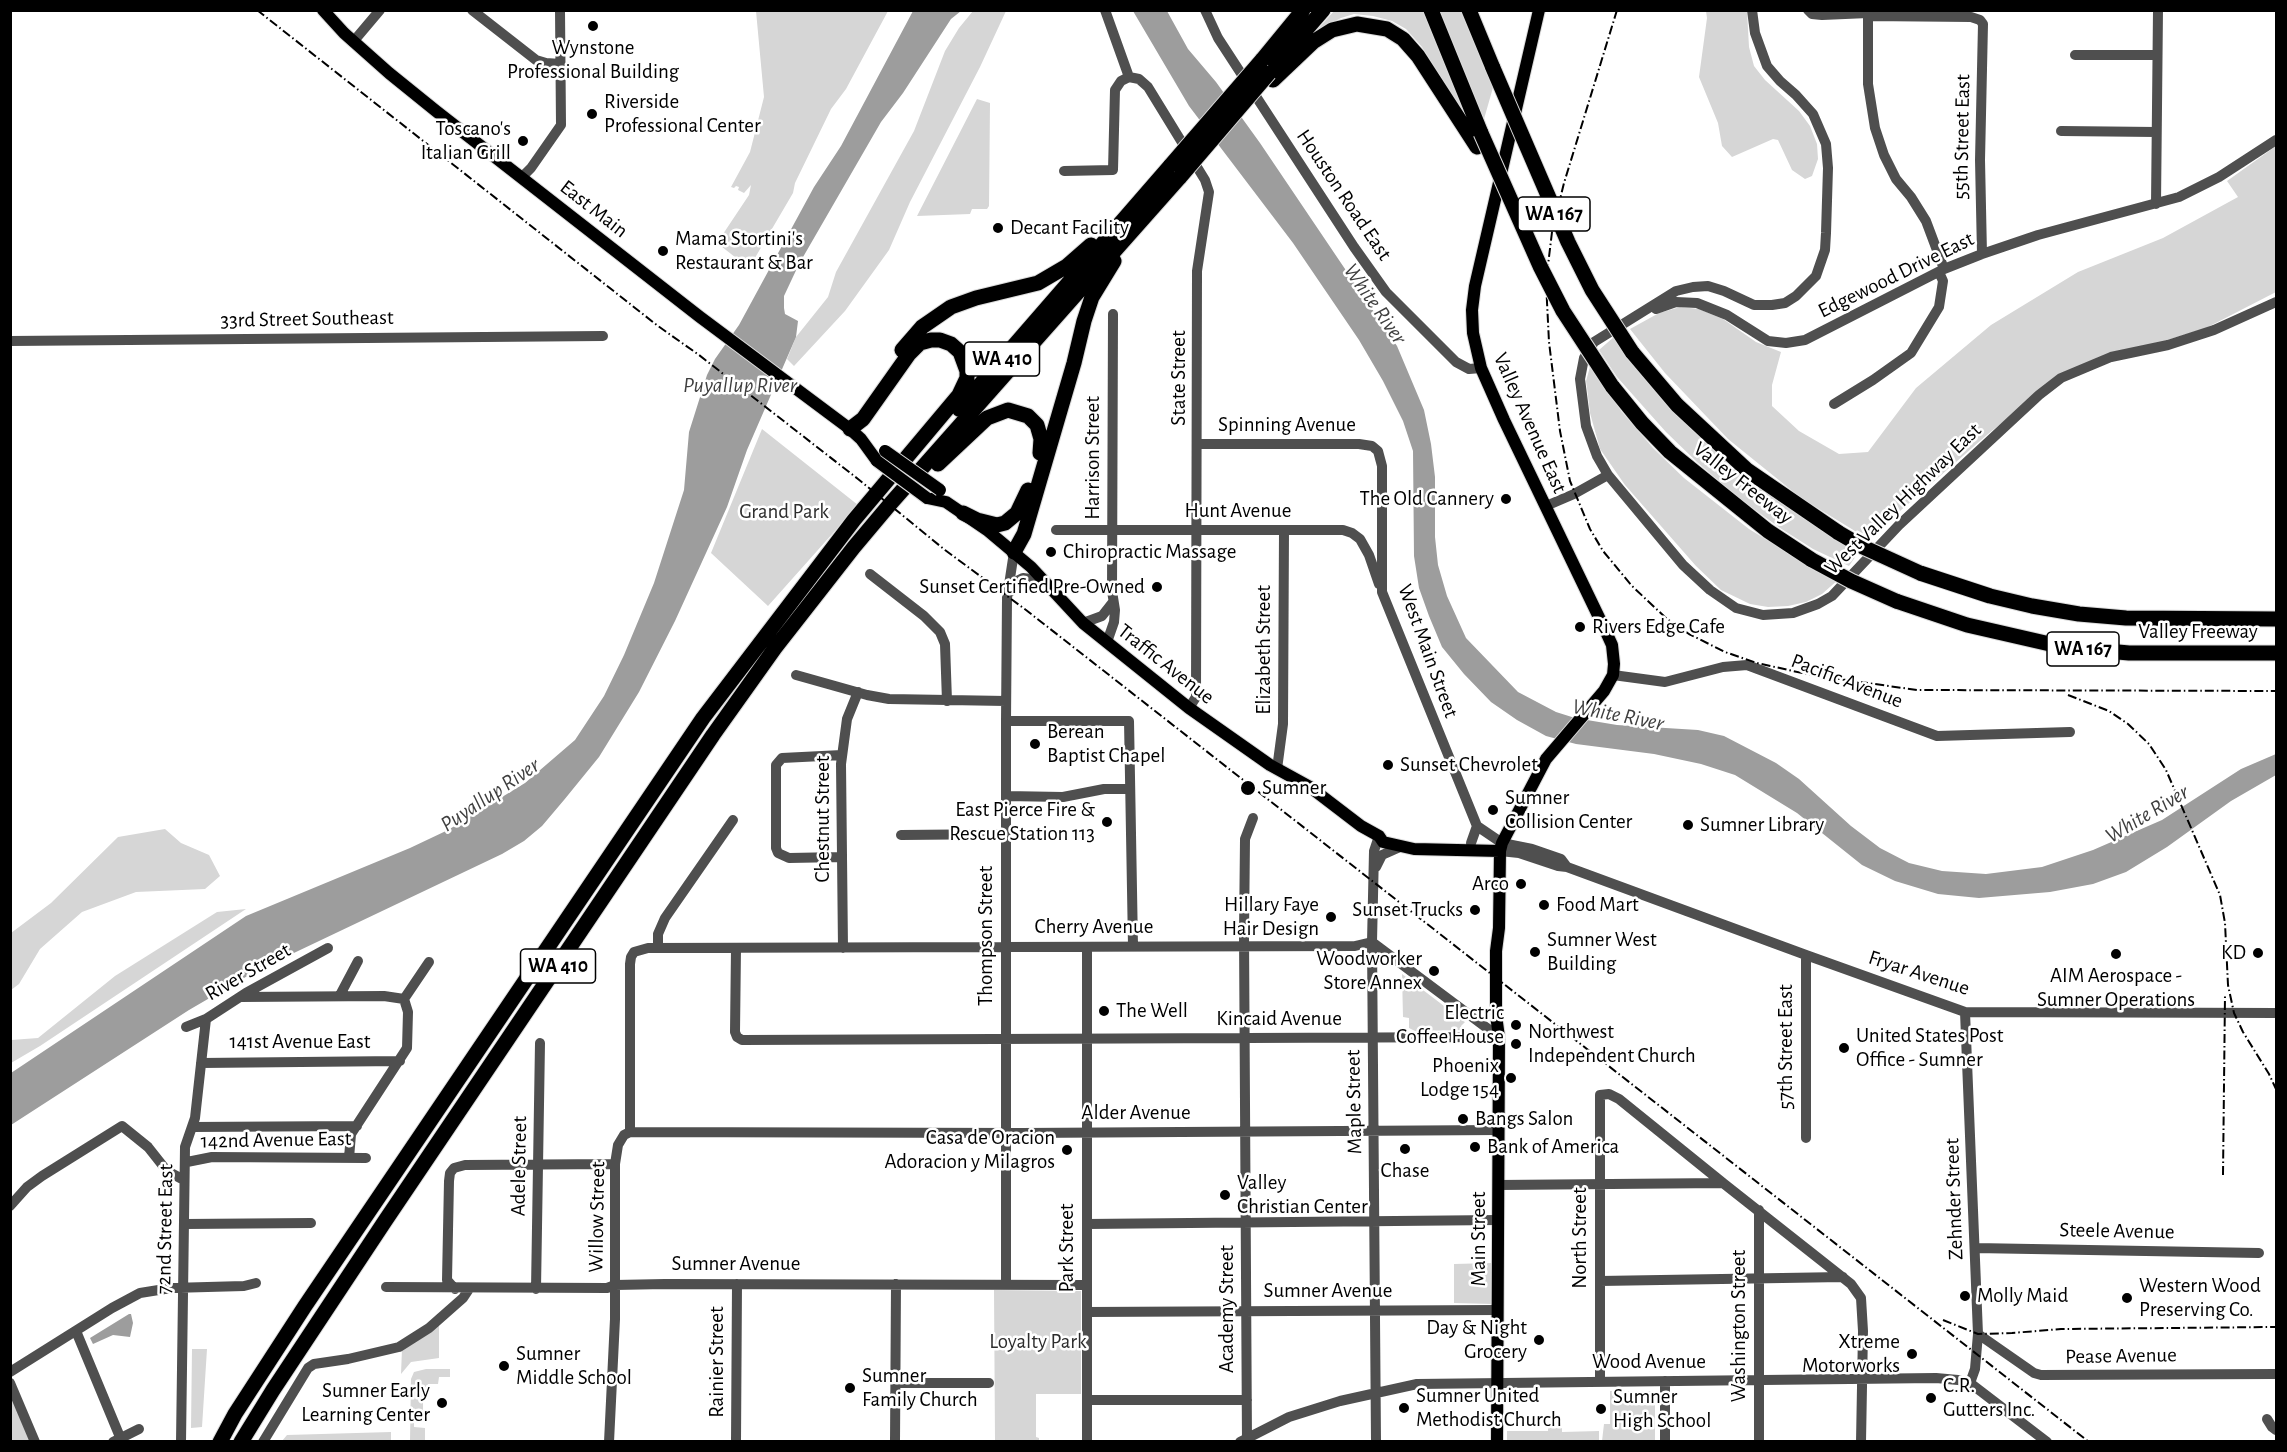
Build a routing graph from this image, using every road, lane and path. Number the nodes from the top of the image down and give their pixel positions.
1 (322, 10) edge
2 (380, 10) edge
3 (472, 10) edge
4 (560, 10) edge
5 (1105, 10) edge
6 (1206, 10) edge
7 (1303, 10) edge
8 (1323, 10) edge
9 (1431, 10) edge
10 (1469, 10) edge
11 (1539, 10) edge
12 (1752, 10) edge
13 (2158, 10) edge
14 (1808, 11) edge
15 (1868, 13) edge
16 (353, 42) junction
17 (2075, 55) dead end
18 (2157, 55) junction
19 (561, 64) junction
20 (1268, 71) junction
21 (1129, 77) junction
22 (2061, 131) dead end
23 (2156, 132) junction
24 (1479, 140) junction
25 (2277, 140) edge
26 (1064, 171) dead end
27 (1175, 171) junction
28 (522, 177) junction
29 (1160, 178) junction
30 (1159, 201) junction
31 (2156, 204) junction
32 (1982, 254) junction
33 (1942, 271) junction
34 (2277, 302) edge
35 (1113, 314) dead end
36 (1633, 318) junction
37 (603, 336) dead end
38 (10, 341) edge
39 (1481, 368) junction
40 (1834, 404) dead end
41 (855, 434) junction
42 (1198, 444) junction
43 (1376, 448) joint
44 (881, 456) junction
45 (1608, 475) junction
46 (1032, 482) junction
47 (943, 496) junction
48 (891, 503) junction
49 (1546, 506) junction
50 (963, 513) junction
51 (1056, 530) dead end
52 (1113, 530) junction
53 (1198, 530) junction
54 (1284, 530) junction
55 (842, 538) junction
56 (1014, 552) junction
57 (870, 574) dead end
58 (1044, 581) junction
59 (1382, 592) junction
60 (1008, 598) junction
61 (1113, 602) junction
62 (2277, 619) edge
63 (1083, 624) junction
64 (1107, 642) junction
65 (2277, 653) edge
66 (796, 675) dead end
67 (1613, 675) junction
68 (858, 693) junction
69 (947, 700) junction
70 (1006, 701) junction
71 (1190, 708) junction
72 (1006, 721) junction
73 (2070, 732) dead end
74 (842, 755) junction
75 (1278, 769) junction
76 (1130, 789) junction
77 (1006, 796) junction
78 (1253, 818) dead end
79 (733, 820) dead end
80 (1477, 826) junction
81 (1006, 834) junction
82 (901, 835) dead end
83 (1379, 836) junction
84 (1471, 843) junction
85 (1400, 847) junction
86 (1495, 847) junction
87 (841, 857) junction
88 (1374, 870) junction
89 (1372, 942) junction
90 (1133, 946) junction
91 (1244, 946) junction
92 (1006, 947) junction
93 (1087, 947) junction
94 (328, 948) dead end
95 (658, 948) junction
96 (736, 948) junction
97 (843, 948) junction
98 (1806, 955) junction
99 (358, 961) dead end
100 (429, 962) dead end
101 (340, 995) junction
102 (240, 997) junction
103 (404, 999) junction
104 (1965, 1012) junction
105 (2277, 1013) edge
106 (206, 1019) junction
107 (186, 1027) dead end
108 (1499, 1037) junction
109 (1245, 1038) junction
110 (1373, 1038) junction
111 (1006, 1039) junction
112 (1087, 1039) junction
113 (540, 1043) dead end
114 (400, 1061) junction
115 (201, 1063) junction
116 (357, 1126) junction
117 (192, 1127) junction
118 (1499, 1130) junction
119 (1374, 1131) junction
120 (630, 1132) junction
121 (1245, 1132) junction
122 (1006, 1133) junction
123 (1087, 1133) junction
124 (1806, 1138) dead end
125 (349, 1158) junction
126 (366, 1158) dead end
127 (187, 1162) junction
128 (539, 1164) junction
129 (615, 1164) junction
130 (184, 1180) junction
131 (1723, 1183) junction
132 (1600, 1184) junction
133 (1499, 1185) junction
134 (10, 1206) edge
135 (1759, 1210) junction
136 (1498, 1220) junction
137 (1246, 1222) junction
138 (1375, 1222) junction
139 (311, 1223) dead end
140 (185, 1224) junction
141 (1087, 1224) junction
142 (1975, 1248) junction
143 (2259, 1253) dead end
144 (1843, 1277) junction
145 (1759, 1280) junction
146 (1600, 1281) junction
147 (256, 1283) dead end
148 (615, 1284) junction
149 (737, 1284) junction
150 (896, 1284) junction
151 (1006, 1284) junction
152 (1087, 1285) junction
153 (183, 1287) junction
154 (386, 1287) dead end
155 (455, 1289) junction
156 (470, 1289) junction
157 (536, 1289) junction
158 (1498, 1310) junction
159 (1246, 1311) junction
160 (1375, 1311) junction
161 (1087, 1312) junction
162 (76, 1331) junction
163 (1978, 1334) junction
164 (10, 1372) edge
165 (2277, 1374) edge
166 (1861, 1380) junction
167 (1759, 1381) junction
168 (1498, 1382) junction
169 (1600, 1382) junction
170 (1665, 1382) junction
171 (10, 1383) edge
172 (896, 1383) junction
173 (989, 1383) dead end
174 (1970, 1383) junction
175 (1375, 1392) junction
176 (1087, 1400) junction
177 (1247, 1400) junction
178 (2267, 1419) dead end
179 (139, 1428) dead end
180 (2277, 1430) edge
181 (117, 1439) edge
182 (1245, 1440) edge
183 (35, 1442) edge
184 (181, 1442) edge
185 (220, 1442) edge
186 (241, 1442) edge
187 (262, 1442) edge
188 (609, 1442) edge
189 (736, 1442) edge
190 (895, 1442) edge
191 (1087, 1442) edge
192 (1376, 1442) edge
193 (1497, 1442) edge
194 (1665, 1442) edge
195 (1759, 1442) edge
196 (1861, 1442) edge
197 (2047, 1442) edge

1 - 16 main road, East Main
2 - 16 street
3 - 19 street
4 - 19 street
5 - 21 street
6 - 39 street, Houston Road East
7 - 20 highway, WA 410
8 - 20 highway
9 - 24 highway
10 - 62 highway, Valley Freeway / WA 167, bridge
11 - 39 main road, Valley Avenue East
12 - 36 street
13 - 18 street
14 - 15 street
15 - 32 street, 55th Street East
15 - 33 street
16 - 28 main road, East Main
17 - 18 street
18 - 23 street
19 - 28 street
20 - 24 highway
20 - 27 highway, WA 410, bridge
20 - 27 highway, WA 410, bridge
21 - 26 street
21 - 42 street, State Street
22 - 23 street
23 - 31 street
24 - 65 highway, Valley Freeway / WA 167, bridge
25 - 31 street, Edgewood Drive East
27 - 29 highway, WA 410
27 - 30 highway, WA 410
28 - 41 main road, East Main
29 - 41 highway
29 - 55 highway, WA 410
30 - 48 highway, WA 410
30 - 56 highway
31 - 32 street, Edgewood Drive East
32 - 33 street, Edgewood Drive East
33 - 36 street, Edgewood Drive East
33 - 40 street
34 - 45 street, West Valley Highway East
35 - 52 street, Harrison Street
36 - 45 street, West Valley Highway East
37 - 38 street, 33rd Street Southeast
39 - 49 main road, Valley Avenue East
41 - 44 main road, Traffic Avenue
41 - 55 highway
42 - 43 street, Spinning Avenue
42 - 53 street, State Street
43 - 59 street, West Main Street
44 - 47 main road, Traffic Avenue, bridge
44 - 47 main road, Traffic Avenue, bridge
45 - 49 street
46 - 48 highway
46 - 50 highway
46 - 56 highway
47 - 50 main road, Traffic Avenue
48 - 186 highway, WA 410
49 - 67 main road, Valley Avenue East
50 - 56 main road, Traffic Avenue
51 - 52 street, Hunt Avenue
52 - 53 street, Hunt Avenue
52 - 61 street, Harrison Street
53 - 54 street, Hunt Avenue
53 - 71 street, State Street
54 - 59 street, Hunt Avenue
54 - 75 street, Elizabeth Street
55 - 185 highway, WA 410
56 - 58 main road, Traffic Avenue
56 - 60 street, Thompson Street
57 - 69 street
58 - 60 street
58 - 63 main road, Traffic Avenue
59 - 80 street, West Main Street
60 - 70 street, Thompson Street
61 - 63 street
61 - 64 street, Harrison Street
63 - 64 main road, Traffic Avenue
64 - 71 main road, Traffic Avenue
66 - 68 street
67 - 73 street, Pacific Avenue
67 - 86 main road
68 - 69 street
68 - 74 street, Chestnut Street
69 - 70 street
70 - 72 street, Thompson Street
71 - 75 main road, Traffic Avenue
72 - 76 street
72 - 77 street, Thompson Street
74 - 87 street, Chestnut Street
74 - 87 street
75 - 83 main road, Traffic Avenue
76 - 77 street
76 - 90 street
77 - 81 street, Thompson Street
78 - 91 street, Academy Street
79 - 95 street
80 - 84 street
80 - 86 street
81 - 82 street
81 - 92 street, Thompson Street
83 - 84 main road, Traffic Avenue
83 - 85 main road, Traffic Avenue
83 - 88 street, Maple Street
84 - 86 main road, Traffic Avenue
85 - 86 main road, Traffic Avenue
85 - 88 street
86 - 98 street, Fryar Avenue
86 - 108 main road, Main Street
87 - 97 street, Chestnut Street
88 - 89 street, Maple Street
89 - 91 street, Cherry Avenue
89 - 108 street
89 - 110 street, Maple Street
90 - 91 street, Cherry Avenue
90 - 93 street, Cherry Avenue
91 - 109 street, Academy Street
92 - 93 street, Cherry Avenue
92 - 97 street, Cherry Avenue
92 - 111 street, Thompson Street
93 - 112 street, Park Street
94 - 102 street, River Street
95 - 96 street, Cherry Avenue
95 - 120 street, Willow Street
96 - 97 street, Cherry Avenue
96 - 111 street, Kincaid Avenue
98 - 104 street, Fryar Avenue
98 - 124 street, 57th Street East
99 - 101 street
100 - 103 street
101 - 102 street
101 - 103 street
102 - 106 street, River Street
103 - 114 street
104 - 105 street, Fryar Avenue
104 - 142 street, Zehnder Street
106 - 107 street, River Street
106 - 115 street, 72nd Street East
108 - 110 street, Kincaid Avenue
108 - 118 main road, Main Street
109 - 110 street, Kincaid Avenue
109 - 112 street, Kincaid Avenue
109 - 121 street, Academy Street
110 - 119 street, Maple Street
111 - 112 street, Kincaid Avenue
111 - 122 street, Thompson Street
112 - 123 street, Park Street
113 - 128 street, Adele Street
114 - 115 street, 141st Avenue East
114 - 116 street
115 - 117 street, 72nd Street East
116 - 117 street
116 - 125 street
117 - 127 street, 72nd Street East
118 - 119 street, Alder Avenue
118 - 133 main road, Main Street
119 - 121 street, Alder Avenue
119 - 138 street, Maple Street
120 - 122 street, Alder Avenue
120 - 129 street, Willow Street
121 - 123 street, Alder Avenue
121 - 137 street, Academy Street
122 - 123 street, Alder Avenue
122 - 151 street, Thompson Street
123 - 141 street, Park Street
125 - 126 street, 142nd Avenue East
125 - 127 street, 142nd Avenue East
127 - 130 street, 72nd Street East
128 - 129 street
128 - 155 street
128 - 157 street, Adele Street
129 - 148 street, Willow Street
130 - 134 street, 142nd Avenue East
130 - 140 street, 72nd Street East
131 - 132 street
131 - 132 street, North Street
131 - 135 street
132 - 133 street
132 - 146 street, North Street
133 - 136 main road, Main Street
135 - 144 street
135 - 145 street, Washington Street
136 - 138 street
136 - 158 main road, Main Street
137 - 138 street
137 - 141 street
137 - 159 street, Academy Street
138 - 160 street, Maple Street
139 - 140 street
140 - 153 street, 72nd Street East
141 - 152 street, Park Street
142 - 143 street, Steele Avenue
142 - 163 street, Zehnder Street
144 - 145 street
144 - 166 street
145 - 146 street
145 - 167 street, Washington Street
146 - 169 street, North Street
147 - 153 street
148 - 149 street, Sumner Avenue
148 - 157 street, Sumner Avenue
148 - 188 street, Willow Street
149 - 150 street, Sumner Avenue
149 - 189 street, Rainier Street
150 - 151 street, Sumner Avenue
150 - 172 street
151 - 152 street, Sumner Avenue
152 - 161 street, Park Street
153 - 162 street
153 - 184 street, 72nd Street East
154 - 155 street, Sumner Avenue
155 - 156 street, Sumner Avenue
156 - 157 street, Sumner Avenue
156 - 187 street
158 - 160 street, Sumner Avenue
158 - 168 main road, Main Street
159 - 160 street, Sumner Avenue
159 - 161 street, Sumner Avenue
159 - 177 street, Academy Street
160 - 175 street, Maple Street
161 - 176 street, Park Street
162 - 164 street
162 - 181 street
163 - 165 street, Pease Avenue
163 - 174 street, Zehnder Street
166 - 167 street, Wood Avenue
166 - 174 street, Wood Avenue
166 - 196 street
167 - 170 street, Wood Avenue
167 - 195 street, Washington Street
168 - 169 street, Wood Avenue
168 - 175 street, Wood Avenue
168 - 193 main road, Main Street
169 - 170 street, Wood Avenue
170 - 194 street
171 - 183 street
172 - 173 street
172 - 190 street
174 - 197 street, Wood Avenue
175 - 182 street, Wood Avenue
175 - 192 street, Maple Street
176 - 177 street
176 - 191 street, Park Street
177 - 182 street, Academy Street
178 - 180 street
179 - 181 street

